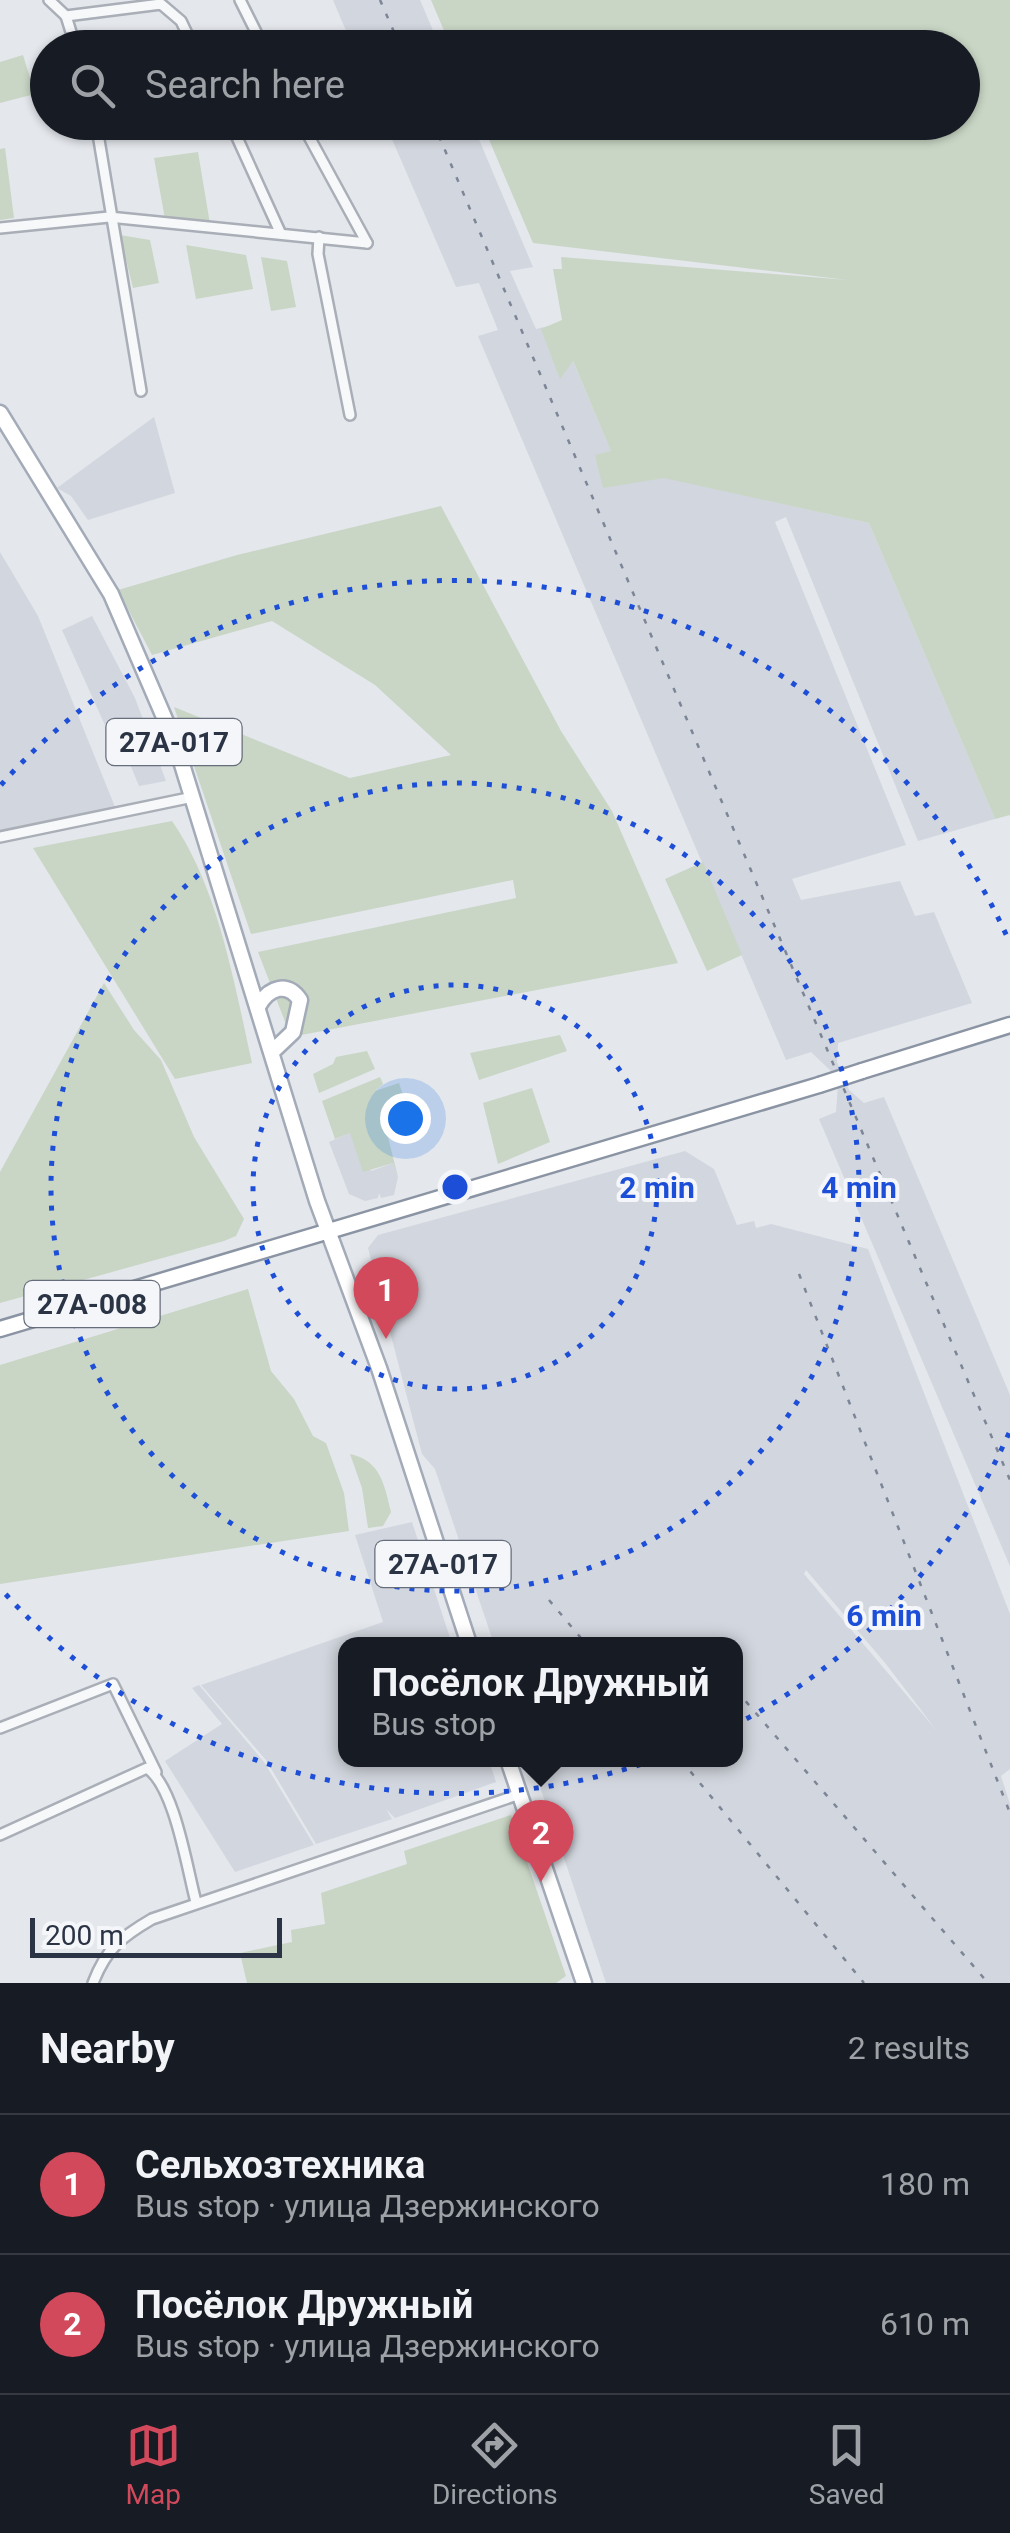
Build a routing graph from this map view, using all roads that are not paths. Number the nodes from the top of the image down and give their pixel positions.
1 (49, 0) edge
2 (240, 0) edge
3 (66, 16) junction
4 (70, 30) edge
5 (186, 30) edge
6 (255, 30) edge
7 (98, 140) edge
8 (238, 140) edge
9 (311, 140) edge
10 (109, 216) junction
11 (0, 228) edge
12 (280, 232) junction
13 (319, 237) junction
14 (141, 391) dead end
15 (0, 413) edge
16 (350, 415) dead end
17 (192, 798) junction
18 (0, 837) edge
19 (259, 1005) junction
20 (1010, 1025) edge
21 (273, 1052) junction
22 (329, 1232) junction
23 (0, 1330) edge
24 (468, 1637) edge
25 (0, 1728) edge
26 (510, 1767) edge
27 (157, 1775) junction
28 (520, 1794) junction
29 (0, 1835) edge
30 (196, 1902) junction
31 (579, 1981) edge
32 (93, 1983) edge

1 - 3 street
2 - 6 street
3 - 4 street
3 - 5 street
7 - 10 street
8 - 12 street
9 - 13 street
10 - 11 street
10 - 12 street
10 - 14 street
12 - 13 street
13 - 16 street
15 - 17 main road, 27А-017
17 - 18 street
17 - 19 main road, 27А-017
19 - 21 main road, 27А-017
19 - 21 main road
20 - 22 main road, 27А-008, bridge
21 - 22 main road, 27А-017
22 - 23 main road, 27А-008
22 - 24 main road, 27А-017
25 - 27 street
26 - 28 main road
27 - 29 street
27 - 30 street
28 - 30 street
28 - 31 main road
30 - 32 street

